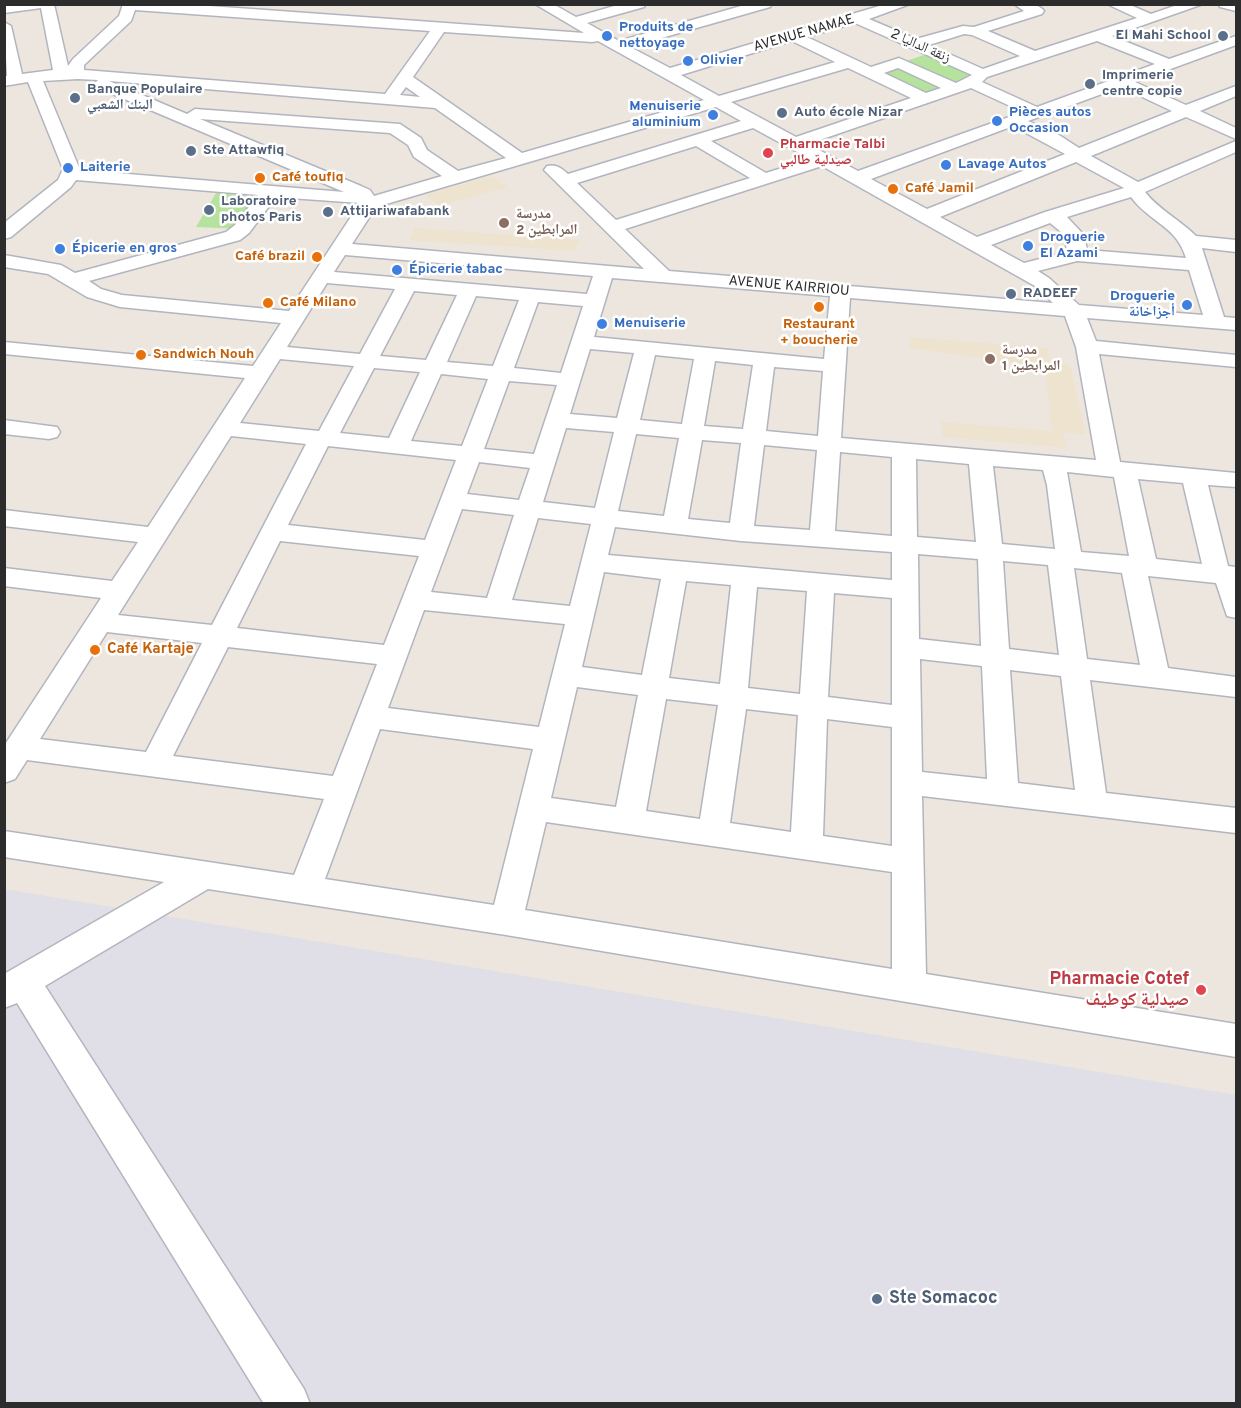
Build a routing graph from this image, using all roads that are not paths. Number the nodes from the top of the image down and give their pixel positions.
1 (47, 4) edge
2 (542, 4) edge
3 (639, 4) edge
4 (716, 4) edge
5 (765, 4) edge
6 (903, 4) edge
7 (1021, 4) edge
8 (1114, 4) edge
9 (1196, 4) edge
10 (1225, 4) edge
11 (33, 5) edge
12 (130, 5) edge
13 (382, 5) edge
14 (1236, 7) edge
15 (4, 9) edge
16 (266, 9) edge
17 (866, 13) edge
18 (733, 14) junction
19 (1152, 19) junction
20 (368, 22) junction
21 (573, 22) junction
22 (440, 27) junction
23 (975, 31) junction
24 (1099, 36) junction
25 (790, 38) junction
26 (6, 39) edge
27 (1236, 40) edge
28 (610, 42) junction
29 (925, 46) junction
30 (1210, 51) junction
31 (1034, 56) junction
32 (1228, 58) dead end
33 (899, 63) junction
34 (844, 64) junction
35 (1170, 65) junction
36 (670, 73) junction
37 (870, 73) junction
38 (70, 74) junction
39 (34, 77) junction
40 (405, 79) junction
41 (977, 79) junction
42 (10, 80) edge
43 (1122, 82) junction
44 (954, 89) junction
45 (1236, 91) edge
46 (390, 99) junction
47 (925, 99) junction
48 (720, 101) junction
49 (436, 103) junction
50 (1186, 110) junction
51 (169, 112) junction
52 (1036, 112) junction
53 (757, 121) junction
54 (1015, 121) junction
55 (1236, 134) edge
56 (698, 140) junction
57 (796, 143) junction
58 (1236, 146) edge
59 (1078, 155) junction
60 (528, 156) junction
61 (824, 160) junction
62 (71, 174) junction
63 (455, 177) junction
64 (856, 178) junction
65 (766, 180) junction
66 (565, 181) junction
67 (1135, 190) junction
68 (271, 191) junction
69 (369, 201) junction
70 (926, 216) junction
71 (1052, 216) junction
72 (613, 227) junction
73 (1236, 230) edge
74 (4, 233) edge
75 (1190, 241) junction
76 (1210, 242) junction
77 (976, 244) junction
78 (1236, 246) edge
79 (341, 249) junction
80 (1077, 255) junction
81 (4, 261) edge
82 (1197, 265) junction
83 (1021, 270) junction
84 (604, 272) junction
85 (663, 276) junction
86 (323, 278) junction
87 (71, 280) junction
88 (407, 285) junction
89 (469, 290) junction
90 (840, 291) junction
91 (531, 295) junction
92 (595, 301) junction
93 (1074, 310) junction
94 (296, 318) junction
95 (1215, 322) junction
96 (1236, 324) edge
97 (581, 342) junction
98 (1087, 347) junction
99 (4, 348) edge
100 (646, 348) junction
101 (275, 352) junction
102 (706, 354) junction
103 (764, 360) junction
104 (366, 361) junction
105 (1236, 361) edge
106 (834, 366) junction
107 (433, 368) junction
108 (260, 374) junction
109 (501, 374) junction
110 (568, 380) junction
111 (557, 420) junction
112 (4, 427) edge
113 (627, 427) junction
114 (225, 428) junction
115 (49, 432) dead end
116 (691, 432) junction
117 (323, 439) junction
118 (754, 439) junction
119 (397, 446) junction
120 (830, 446) junction
121 (904, 451) junction
122 (469, 454) junction
123 (980, 459) junction
124 (542, 462) junction
125 (1053, 465) junction
126 (1117, 471) junction
127 (1194, 477) junction
128 (1236, 480) edge
129 (453, 500) junction
130 (529, 508) junction
131 (603, 516) junction
132 (4, 518) edge
133 (675, 525) junction
134 (272, 532) junction
135 (741, 533) junction
136 (155, 536) junction
137 (822, 540) junction
138 (906, 545) junction
139 (435, 549) junction
140 (990, 551) junction
141 (1065, 557) junction
142 (593, 562) junction
143 (1138, 565) junction
144 (675, 571) junction
145 (1227, 575) edge
146 (4, 577) edge
147 (745, 578) junction
148 (821, 584) junction
149 (906, 590) junction
150 (120, 591) junction
151 (415, 600) junction
152 (497, 607) junction
153 (1236, 609) edge
154 (581, 616) junction
155 (100, 622) junction
156 (218, 636) junction
157 (906, 647) junction
158 (394, 656) junction
159 (995, 658) junction
160 (1074, 668) junction
161 (568, 676) junction
162 (1156, 678) junction
163 (652, 686) junction
164 (1236, 687) edge
165 (733, 697) junction
166 (813, 707) junction
167 (371, 717) junction
168 (906, 718) junction
169 (551, 740) junction
170 (12, 759) edge
171 (154, 765) junction
172 (908, 782) junction
173 (344, 789) junction
174 (1003, 792) junction
175 (1092, 804) junction
176 (533, 808) junction
177 (1236, 821) edge
178 (629, 822) junction
179 (713, 834) junction
180 (4, 844) edge
181 (807, 847) junction
182 (908, 861) junction
183 (206, 874) junction
184 (305, 890) junction
185 (506, 921) junction
186 (13, 987) edge
187 (909, 988) junction
188 (1236, 1041) edge
189 (289, 1404) edge

1 - 38 street
2 - 21 street
3 - 21 street
4 - 18 street
5 - 18 street
6 - 17 street, AVENUE NAMAE
7 - 23 street
8 - 19 street
9 - 19 street
10 - 14 street
11 - 15 street
12 - 16 street
12 - 38 street
13 - 20 street
16 - 20 street
17 - 25 street, AVENUE NAMAE
17 - 29 street, زنقة الداليا 2
18 - 25 street
18 - 28 street
19 - 24 street
20 - 22 street
21 - 28 street
22 - 28 street
22 - 40 street
23 - 29 street
23 - 31 street
24 - 31 street
24 - 35 street
25 - 34 street
25 - 36 street, AVENUE NAMAE
26 - 42 street
27 - 30 street
28 - 36 street
29 - 33 street
29 - 41 street, زنقة الداليا 2
30 - 32 street
30 - 35 street
31 - 41 street
33 - 37 street
33 - 44 street
34 - 37 street
34 - 48 street
35 - 43 street
36 - 48 street
37 - 47 street
38 - 39 street
38 - 46 street
38 - 51 street
39 - 42 street
39 - 62 street
40 - 46 street
40 - 49 street
41 - 44 street
41 - 52 street, زنقة الداليا 2
43 - 50 street
43 - 52 street
44 - 47 street
45 - 50 street
46 - 49 street
47 - 57 street
48 - 53 street
48 - 60 street
49 - 60 street
50 - 55 street
50 - 59 street
51 - 63 street
51 - 69 street
52 - 54 street
53 - 56 street
53 - 57 street
54 - 59 street
54 - 64 street
56 - 65 street
56 - 66 street
57 - 61 street
58 - 67 street
59 - 67 street
59 - 70 street
60 - 63 street
60 - 66 street
61 - 64 street
61 - 65 street
62 - 68 street
62 - 74 street
63 - 69 street
64 - 70 street
65 - 72 street
66 - 72 street
67 - 71 street
67 - 75 street
68 - 69 street
68 - 87 street
69 - 79 street
70 - 77 street
71 - 77 street
71 - 80 street
72 - 85 street
73 - 76 street
75 - 76 street
75 - 82 street
76 - 78 street
77 - 83 street
79 - 84 street, AVENUE KAIRRIOU
79 - 86 street
80 - 82 street
80 - 83 street
81 - 87 street
82 - 95 street
83 - 93 street
84 - 85 street, AVENUE KAIRRIOU
84 - 92 street
85 - 90 street, AVENUE KAIRRIOU
86 - 88 street
86 - 94 street
87 - 94 street
88 - 89 street
88 - 104 street
89 - 91 street
89 - 107 street
90 - 93 street, AVENUE KAIRRIOU
90 - 106 street
91 - 92 street
91 - 109 street
92 - 97 street
93 - 95 street, AVENUE KAIRRIOU
93 - 98 street
94 - 101 street
95 - 96 street, AVENUE KAIRRIOU
97 - 100 street
97 - 110 street
98 - 105 street
98 - 126 street
99 - 108 street
100 - 102 street
100 - 113 street
101 - 104 street
101 - 108 street
102 - 103 street
102 - 116 street
103 - 106 street
103 - 118 street
104 - 107 street
104 - 117 street
106 - 120 street
107 - 109 street
107 - 119 street
108 - 114 street
109 - 110 street
109 - 122 street
110 - 111 street
111 - 113 street
111 - 124 street
112 - 115 street
113 - 116 street
113 - 131 street
114 - 117 street
114 - 136 street
116 - 118 street
116 - 133 street
117 - 119 street
117 - 134 street
118 - 120 street
118 - 135 street
119 - 122 street
120 - 121 street
120 - 137 street
121 - 123 street
121 - 138 street
122 - 124 street
122 - 129 street
123 - 125 street
123 - 140 street
124 - 130 street
125 - 126 street
125 - 141 street
126 - 127 street
126 - 143 street
127 - 128 street
127 - 145 street
129 - 130 street
129 - 139 street
130 - 131 street
130 - 152 street
131 - 133 street
131 - 142 street
132 - 136 street
133 - 135 street
134 - 139 street
134 - 156 street
135 - 137 street
136 - 150 street
137 - 138 street
138 - 140 street
138 - 149 street
139 - 151 street
140 - 141 street
140 - 159 street
141 - 143 street
141 - 160 street
142 - 144 street
142 - 154 street
143 - 145 street
143 - 162 street
144 - 147 street
144 - 163 street
145 - 153 street
146 - 150 street
147 - 148 street
147 - 165 street
148 - 149 street
148 - 166 street
149 - 157 street
150 - 155 street
151 - 152 street
151 - 158 street
152 - 154 street
154 - 161 street
155 - 156 street
155 - 170 street
156 - 158 street
156 - 171 street
157 - 159 street
157 - 168 street
158 - 167 street
159 - 160 street
159 - 174 street
160 - 162 street
160 - 175 street
161 - 163 street
161 - 169 street
162 - 164 street
163 - 165 street
163 - 178 street
165 - 166 street
165 - 179 street
166 - 168 street
166 - 181 street
167 - 169 street
167 - 173 street
168 - 172 street
169 - 176 street
170 - 171 street
171 - 173 street
172 - 174 street
172 - 182 street
173 - 184 street
174 - 175 street
175 - 177 street
176 - 178 street
176 - 185 street
178 - 179 street
179 - 181 street
180 - 183 street
181 - 182 street
182 - 187 street
183 - 184 street
183 - 186 street
184 - 185 street
185 - 187 street
186 - 189 street
187 - 188 street

